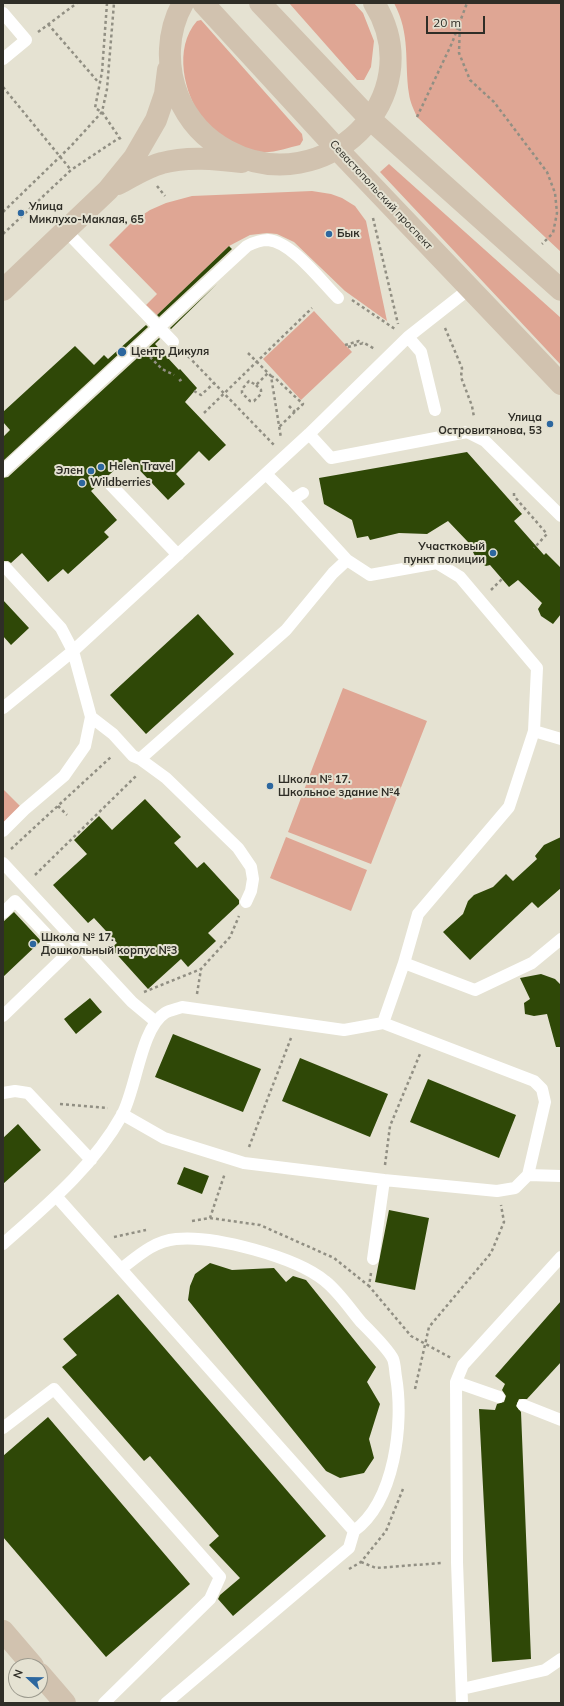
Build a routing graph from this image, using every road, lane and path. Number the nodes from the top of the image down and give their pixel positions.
1 (77, 3) edge
2 (107, 3) edge
3 (114, 3) edge
4 (183, 3) edge
5 (203, 3) edge
6 (260, 3) edge
7 (374, 3) edge
8 (467, 3) edge
9 (3, 13) edge
10 (460, 22) junction
11 (48, 24) junction
12 (26, 40) junction
13 (3, 59) edge
14 (170, 61) junction
15 (99, 84) junction
16 (3, 87) edge
17 (102, 112) junction
18 (417, 117) dead end
19 (370, 119) junction
20 (119, 138) junction
21 (125, 145) dead end
22 (338, 150) junction
23 (60, 157) junction
24 (261, 164) junction
25 (71, 170) junction
26 (153, 181) dead end
27 (108, 190) junction
28 (166, 196) dead end
29 (3, 212) edge
30 (372, 215) dead end
31 (65, 230) junction
32 (3, 234) edge
33 (542, 244) dead end
34 (4, 288) edge
35 (469, 289) junction
36 (561, 290) edge
37 (338, 298) dead end
38 (312, 308) dead end
39 (439, 313) junction
40 (391, 335) dead end
41 (408, 337) junction
42 (174, 342) joint
43 (346, 346) dead end
44 (379, 351) dead end
45 (248, 354) dead end
46 (256, 362) junction
47 (268, 373) junction
48 (271, 376) junction
49 (214, 383) junction
50 (561, 384) edge
51 (256, 385) junction
52 (194, 391) dead end
53 (224, 394) junction
54 (288, 406) dead end
55 (472, 406) dead end
56 (435, 410) dead end
57 (294, 412) junction
58 (204, 413) dead end
59 (279, 427) junction
60 (309, 434) junction
61 (276, 447) junction
62 (285, 456) junction
63 (3, 471) edge
64 (266, 474) junction
65 (110, 484) dead end
66 (303, 493) dead end
67 (514, 496) dead end
68 (292, 500) junction
69 (561, 516) edge
70 (534, 548) dead end
71 (178, 555) junction
72 (347, 560) junction
73 (6, 568) dead end
74 (73, 651) junction
75 (3, 708) edge
76 (90, 717) junction
77 (534, 731) junction
78 (561, 740) edge
79 (144, 762) junction
80 (58, 806) dead end
81 (68, 815) dead end
82 (3, 831) edge
83 (3, 864) edge
84 (25, 885) junction
85 (246, 902) joint
86 (3, 913) edge
87 (561, 939) edge
88 (404, 963) junction
89 (201, 969) junction
90 (199, 988) dead end
91 (130, 999) junction
92 (3, 1016) edge
93 (156, 1022) junction
94 (296, 1023) junction
95 (383, 1023) junction
96 (426, 1039) junction
97 (3, 1093) edge
98 (37, 1102) junction
99 (122, 1114) junction
100 (230, 1158) junction
101 (91, 1160) junction
102 (244, 1163) junction
103 (528, 1175) junction
104 (561, 1176) edge
105 (384, 1180) junction
106 (497, 1191) junction
107 (56, 1196) junction
108 (210, 1218) junction
109 (187, 1222) dead end
110 (149, 1230) dead end
111 (96, 1240) junction
112 (3, 1244) edge
113 (561, 1256) edge
114 (373, 1259) joint
115 (121, 1269) junction
116 (369, 1286) junction
117 (426, 1343) junction
118 (463, 1365) junction
119 (456, 1382) junction
120 (414, 1395) dead end
121 (499, 1397) dead end
122 (523, 1405) dead end
123 (561, 1420) edge
124 (3, 1428) edge
125 (403, 1485) dead end
126 (354, 1531) junction
127 (361, 1562) junction
128 (457, 1562) junction
129 (325, 1568) junction
130 (3, 1631) edge
131 (26, 1658) edge
132 (561, 1659) edge
133 (48, 1683) edge
134 (462, 1689) junction
135 (65, 1703) edge
136 (104, 1703) edge
137 (166, 1703) edge
138 (462, 1703) edge

1 - 11 path
2 - 15 path
3 - 17 path
4 - 14 main road
5 - 22 main road, Севастопольский проспект
6 - 19 main road
7 - 19 main road
8 - 10 path
9 - 12 lane
10 - 18 path
10 - 33 path
11 - 12 path
11 - 15 path
12 - 13 lane
14 - 24 main road
14 - 27 main road
15 - 17 path
16 - 23 path
17 - 20 path
17 - 23 path
19 - 22 main road
19 - 36 main road
20 - 21 path
20 - 25 path
22 - 24 main road
22 - 35 main road, Севастопольский проспект
23 - 25 path
23 - 29 path
24 - 27 main road
25 - 32 path
26 - 28 path
27 - 31 main road
30 - 40 path
31 - 34 main road
31 - 42 lane
35 - 39 lane
35 - 50 main road, Севастопольский проспект
37 - 63 lane
38 - 46 path
39 - 41 lane
39 - 55 path
41 - 56 lane
41 - 60 lane
42 - 49 path
43 - 44 path
45 - 46 path
46 - 47 path
46 - 53 path
47 - 48 path
47 - 51 path
48 - 57 path
48 - 59 path
49 - 52 path
49 - 53 path
51 - 51 path
53 - 58 path
53 - 61 path
54 - 57 path
57 - 59 path
59 - 61 path
60 - 62 lane
60 - 69 lane
61 - 62 path
62 - 64 lane
64 - 68 lane
64 - 71 lane
65 - 71 lane
66 - 68 lane
67 - 70 path
68 - 72 lane
71 - 74 lane
72 - 77 lane
72 - 79 lane
73 - 74 lane
74 - 75 lane
74 - 76 lane
76 - 79 lane
76 - 82 lane
77 - 78 lane
77 - 88 lane
79 - 84 path
79 - 85 lane
80 - 81 path
83 - 84 lane
84 - 91 lane
85 - 89 path
86 - 92 lane
87 - 88 lane
88 - 95 lane
89 - 90 path
89 - 91 path
91 - 93 lane
93 - 94 lane
93 - 99 lane
94 - 95 lane
94 - 102 path
95 - 96 lane
96 - 103 lane
96 - 105 path
97 - 98 lane
98 - 99 path
98 - 101 lane
99 - 100 lane
99 - 101 lane
100 - 102 lane
100 - 108 path
101 - 107 lane
102 - 105 lane
103 - 104 lane
103 - 106 lane
105 - 106 lane
105 - 114 lane
106 - 117 path
107 - 111 lane
107 - 112 lane
108 - 109 path
108 - 116 path
110 - 111 path
111 - 115 lane
113 - 118 lane
114 - 116 path
115 - 126 lane
115 - 126 lane
116 - 117 path
117 - 118 path
117 - 120 path
118 - 119 lane
119 - 121 lane
119 - 128 lane
122 - 123 lane
124 - 136 lane
125 - 127 path
126 - 129 lane
127 - 128 path
127 - 129 path
128 - 134 lane
129 - 137 lane
130 - 131 main road
132 - 134 lane
133 - 135 main road
134 - 138 lane

